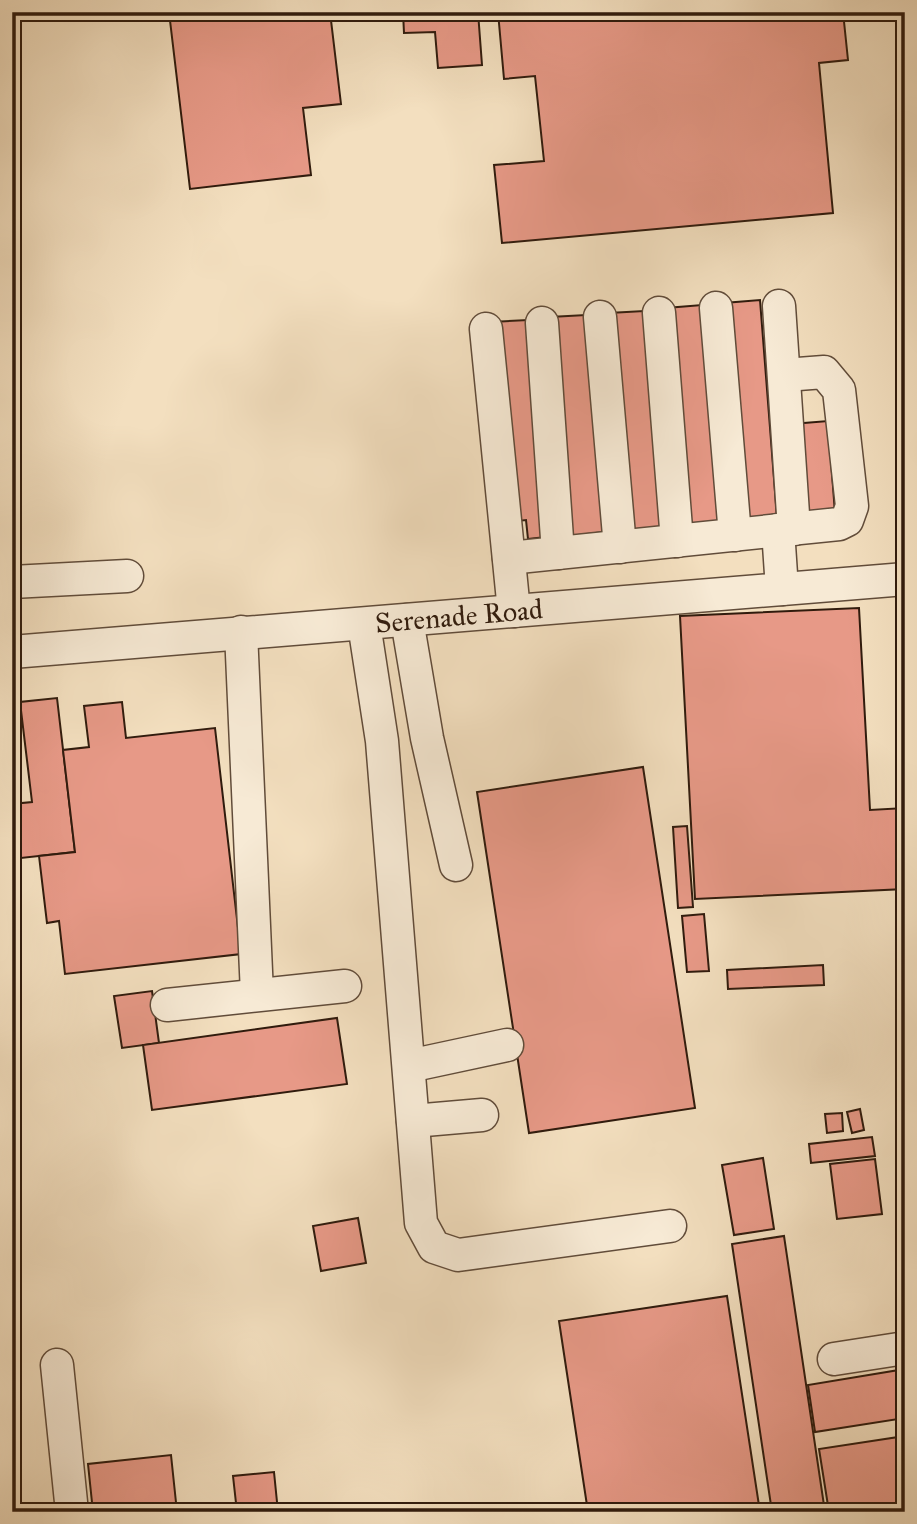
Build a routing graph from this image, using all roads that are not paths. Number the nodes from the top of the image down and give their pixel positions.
1 (779, 306) dead end
2 (716, 308) dead end
3 (659, 313) dead end
4 (600, 317) dead end
5 (542, 323) dead end
6 (486, 329) dead end
7 (785, 374) junction
8 (786, 530) junction
9 (735, 535) junction
10 (677, 541) junction
11 (620, 547) junction
12 (558, 553) junction
13 (509, 558) junction
14 (127, 576) dead end
15 (12, 582) edge
16 (904, 585) edge
17 (782, 589) junction
18 (514, 611) junction
19 (407, 620) junction
20 (364, 624) junction
21 (241, 632) junction
22 (12, 652) edge
23 (456, 865) dead end
24 (345, 986) dead end
25 (257, 994) junction
26 (167, 1005) dead end
27 (507, 1045) dead end
28 (409, 1066) junction
29 (482, 1115) dead end
30 (413, 1121) junction
31 (670, 1226) dead end
32 (905, 1348) edge
33 (834, 1359) dead end
34 (57, 1365) dead end
35 (72, 1512) edge

1 - 7 street
2 - 9 street
3 - 10 street
4 - 11 street
5 - 12 street
6 - 13 street
7 - 8 street
7 - 8 street
8 - 9 street
8 - 17 street
9 - 10 street
10 - 11 street
11 - 12 street
12 - 13 street
13 - 18 street
14 - 15 street
16 - 17 street, Serenade Road
17 - 18 street, Serenade Road
18 - 19 street, Serenade Road
19 - 20 street, Serenade Road
19 - 23 street
20 - 21 street, Serenade Road
20 - 28 street
21 - 22 street, Serenade Road
21 - 25 street
24 - 25 street
25 - 26 street
27 - 28 street
28 - 30 street
29 - 30 street
30 - 31 street
32 - 33 street
34 - 35 street

